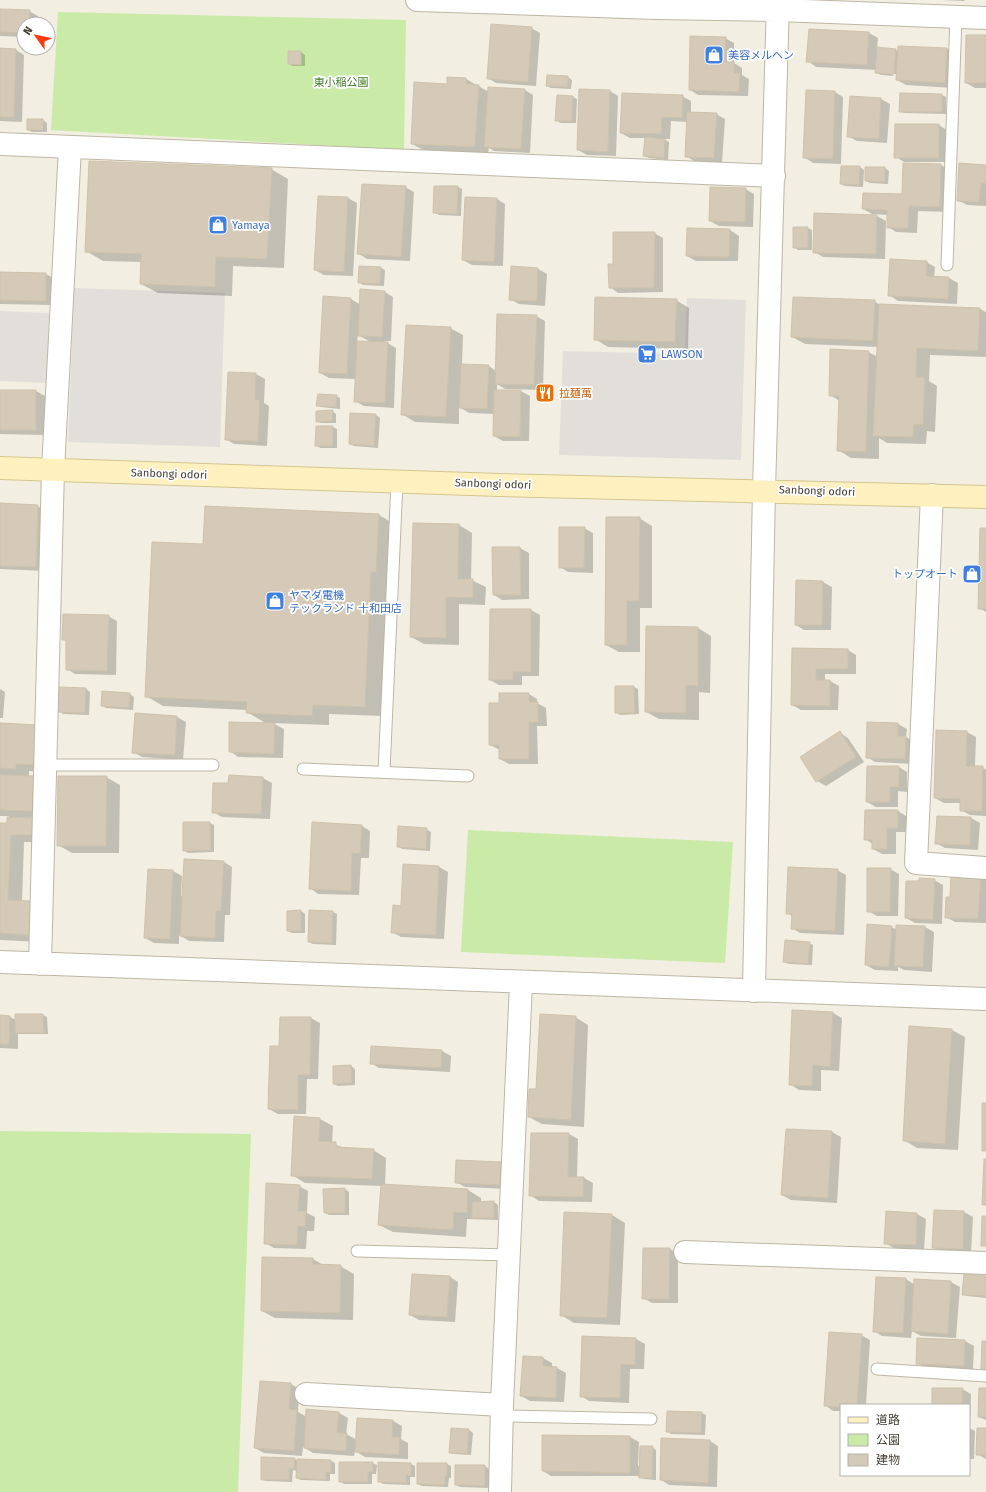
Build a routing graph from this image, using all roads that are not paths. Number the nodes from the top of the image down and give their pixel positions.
1 (417, 0) edge
2 (656, 4) edge
3 (778, 5) edge
4 (956, 17) junction
5 (986, 18) edge
6 (0, 144) edge
7 (70, 147) junction
8 (774, 176) junction
9 (947, 265) dead end
10 (0, 468) edge
11 (53, 470) junction
12 (397, 482) junction
13 (764, 490) junction
14 (932, 495) junction
15 (986, 497) edge
16 (45, 765) junction
17 (213, 765) dead end
18 (303, 769) dead end
19 (384, 772) junction
20 (468, 776) dead end
21 (986, 868) edge
22 (0, 962) edge
23 (40, 964) junction
24 (521, 983) junction
25 (754, 991) junction
26 (986, 999) edge
27 (357, 1251) dead end
28 (685, 1252) dead end
29 (509, 1255) junction
30 (986, 1263) edge
31 (877, 1369) dead end
32 (986, 1376) edge
33 (306, 1394) dead end
34 (502, 1410) junction
35 (651, 1418) dead end
36 (500, 1492) edge

1 - 2 street
2 - 3 street
3 - 4 street
3 - 8 street
4 - 5 street
4 - 9 lane
6 - 7 street
7 - 8 street
7 - 11 street
8 - 13 street
10 - 11 main road, Sanbongi odori
11 - 12 main road, Sanbongi odori
11 - 16 street
12 - 13 main road, Sanbongi odori
12 - 19 lane
13 - 14 main road, Sanbongi odori
13 - 25 street
14 - 15 main road, Sanbongi odori
14 - 21 street
16 - 17 lane
16 - 23 street
18 - 19 lane
19 - 20 lane
22 - 23 street
23 - 24 street
24 - 25 street
24 - 29 street
25 - 26 street
27 - 29 lane
28 - 30 street
29 - 34 street
31 - 32 lane
33 - 34 street
34 - 35 lane
34 - 36 street

